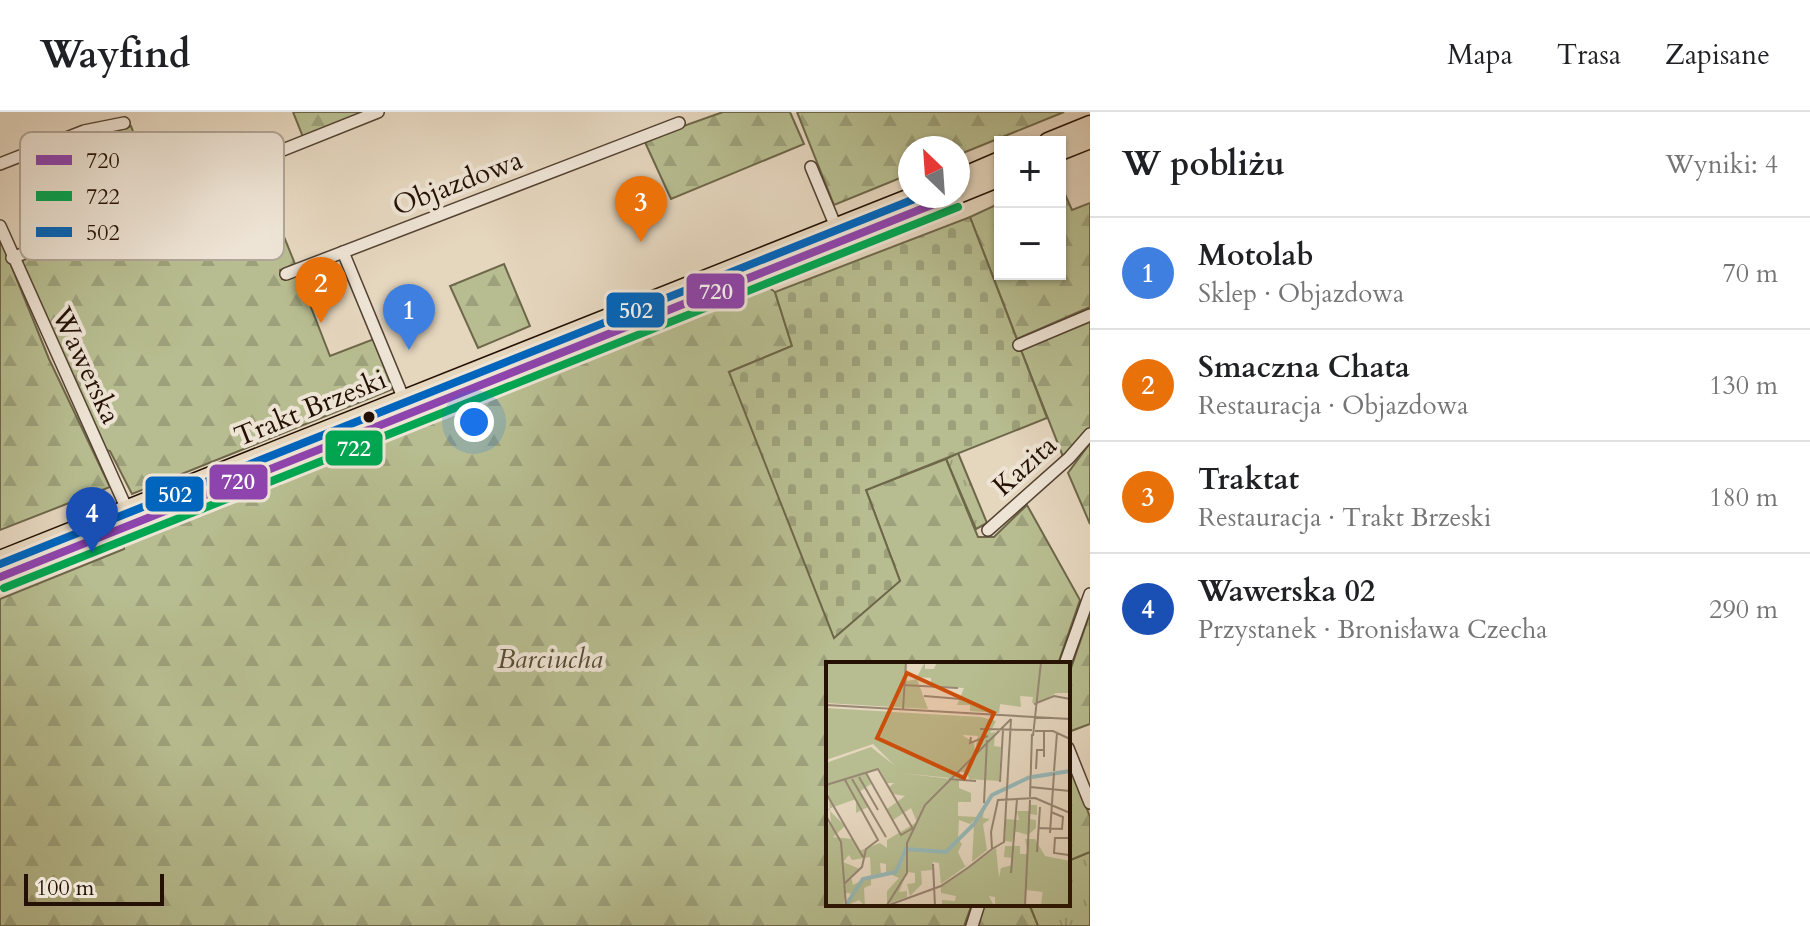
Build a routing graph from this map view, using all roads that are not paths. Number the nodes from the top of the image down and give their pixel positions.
1 (378, 112) edge
2 (124, 123) dead end
3 (679, 123) dead end
4 (1090, 125) edge
5 (81, 132) edge
6 (1063, 136) edge
7 (1090, 139) edge
8 (284, 149) edge
9 (1066, 149) edge
10 (20, 156) edge
11 (0, 164) edge
12 (994, 164) edge
13 (811, 167) dead end
14 (970, 174) edge
15 (994, 179) edge
16 (970, 189) edge
17 (898, 203) edge
18 (922, 208) edge
19 (0, 226) edge
20 (836, 227) junction
21 (343, 252) junction
22 (20, 255) edge
23 (12, 258) junction
24 (286, 274) dead end
25 (1090, 315) edge
26 (1019, 345) dead end
27 (407, 406) junction
28 (1090, 434) edge
29 (130, 516) junction
30 (988, 530) dead end
31 (0, 560) edge
32 (0, 577) edge
33 (1090, 594) edge
34 (1066, 662) edge
35 (1070, 753) edge
36 (1090, 803) edge
37 (978, 906) edge
38 (972, 926) edge

1 - 8 street
2 - 5 street
3 - 21 street, Objazdowa
4 - 6 main road
7 - 9 main road
10 - 11 street
12 - 14 main road
13 - 20 street
15 - 16 main road, Trakt Brzeski
17 - 20 main road, Trakt Brzeski
18 - 27 main road, Trakt Brzeski
19 - 23 street, Wawerska
20 - 27 main road, Trakt Brzeski
21 - 24 street, Objazdowa
21 - 27 street
22 - 23 street
23 - 29 street, Wawerska
25 - 26 street
27 - 29 main road, Trakt Brzeski
28 - 30 street, Kazita
29 - 31 main road
29 - 32 main road
33 - 34 street
35 - 36 street
37 - 38 street

